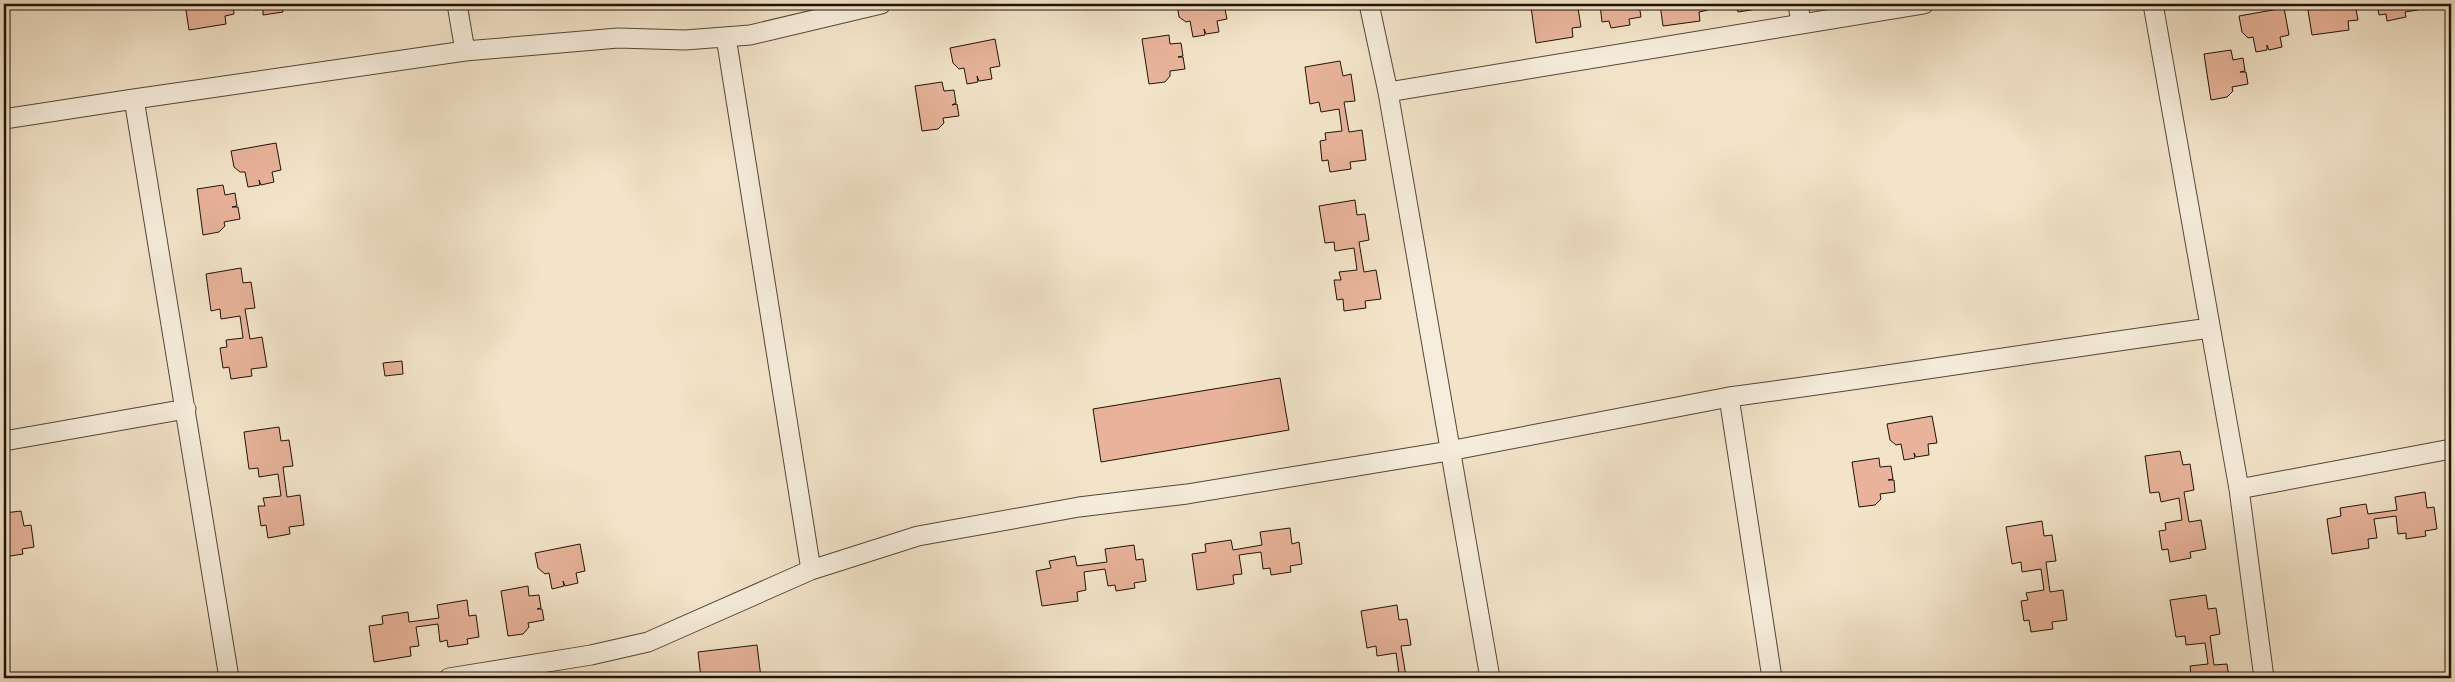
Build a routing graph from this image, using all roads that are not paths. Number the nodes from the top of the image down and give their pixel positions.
1 (457, 4) edge
2 (881, 4) edge
3 (1369, 4) edge
4 (1798, 4) edge
5 (1924, 4) edge
6 (2153, 4) edge
7 (1801, 23) junction
8 (726, 37) junction
9 (465, 51) junction
10 (1388, 92) junction
11 (134, 99) junction
12 (4, 119) edge
13 (2210, 328) junction
14 (1729, 397) junction
15 (186, 410) junction
16 (4, 441) edge
17 (2451, 449) edge
18 (1449, 451) junction
19 (2239, 489) junction
20 (811, 570) junction
21 (229, 678) edge
22 (449, 678) edge
23 (1490, 678) edge
24 (1772, 678) edge
25 (2264, 678) edge

1 - 9 street
2 - 8 street
3 - 10 street
4 - 7 street
5 - 7 street
6 - 13 street
7 - 10 street
8 - 9 street
8 - 20 street
9 - 11 street
10 - 18 street
11 - 12 street
11 - 15 street
13 - 14 street
13 - 19 street
14 - 18 street
14 - 24 street
15 - 16 street
15 - 21 street
17 - 19 street
18 - 20 street
18 - 23 street
19 - 25 street
20 - 22 street

